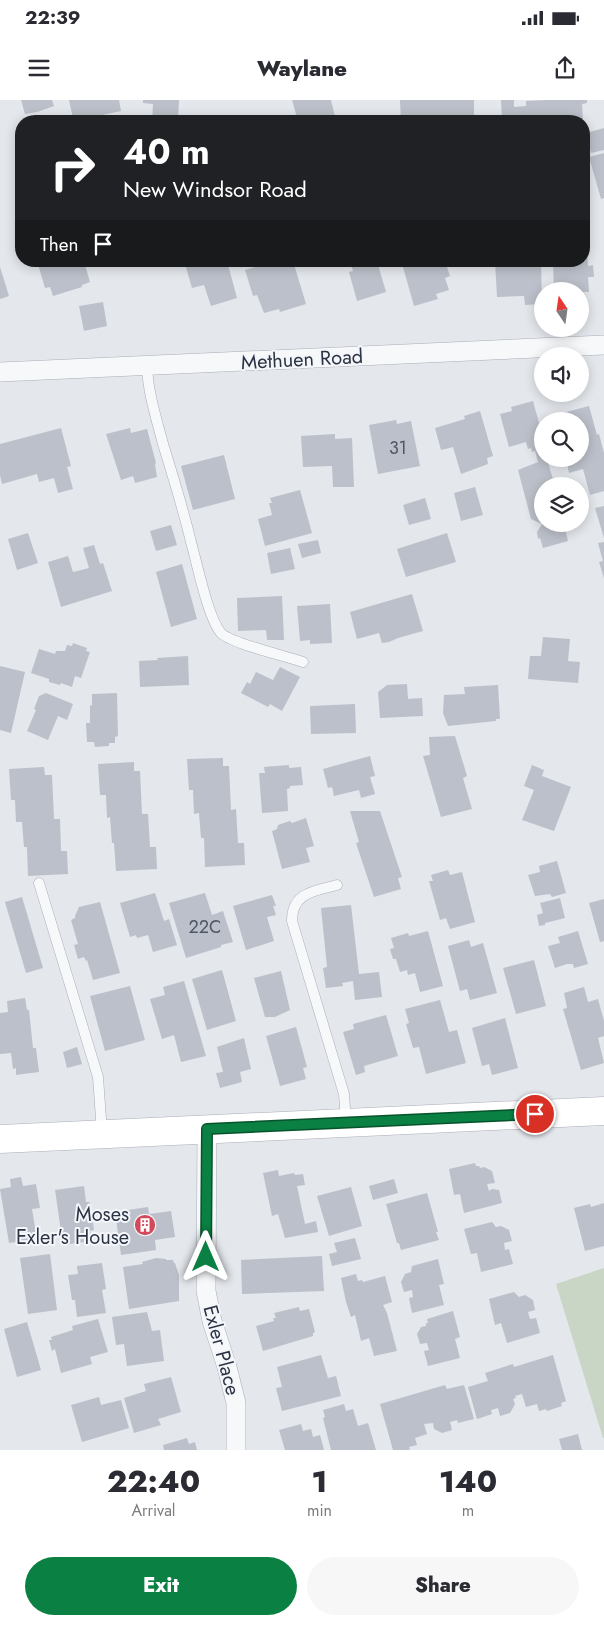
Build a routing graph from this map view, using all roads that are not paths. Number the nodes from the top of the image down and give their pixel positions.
1 (604, 345) edge
2 (147, 366) junction
3 (0, 372) edge
4 (303, 662) dead end
5 (39, 882) dead end
6 (337, 885) dead end
7 (604, 1111) edge
8 (346, 1122) junction
9 (207, 1129) junction
10 (102, 1134) junction
11 (0, 1139) edge
12 (236, 1450) edge

1 - 2 street, Methuen Road
2 - 3 street, Methuen Road
2 - 4 lane
5 - 10 lane
6 - 8 lane
7 - 8 main road
8 - 9 main road
9 - 10 main road
9 - 12 street, Exler Place
10 - 11 main road

